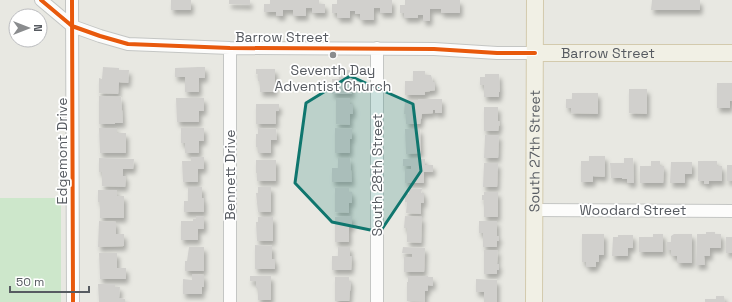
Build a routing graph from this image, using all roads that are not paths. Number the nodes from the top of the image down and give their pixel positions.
1 (41, 0) edge
2 (72, 0) edge
3 (535, 0) edge
4 (72, 26) junction
5 (230, 48) junction
6 (377, 48) junction
7 (732, 52) edge
8 (535, 53) junction
9 (534, 210) junction
10 (732, 210) edge
11 (73, 302) edge
12 (230, 302) edge
13 (377, 302) edge
14 (534, 302) edge

1 - 4 street, Barrow Street
2 - 4 street, Edgemont Drive
3 - 8 main road, South 27th Street
4 - 5 street, Barrow Street
4 - 11 street, Edgemont Drive
5 - 6 street, Barrow Street
5 - 12 street, Bennett Drive
6 - 8 street, Barrow Street
6 - 13 street, South 28th Street
7 - 8 main road, Barrow Street
8 - 9 main road, South 27th Street
9 - 10 street, Woodard Street
9 - 14 main road, South 27th Street

